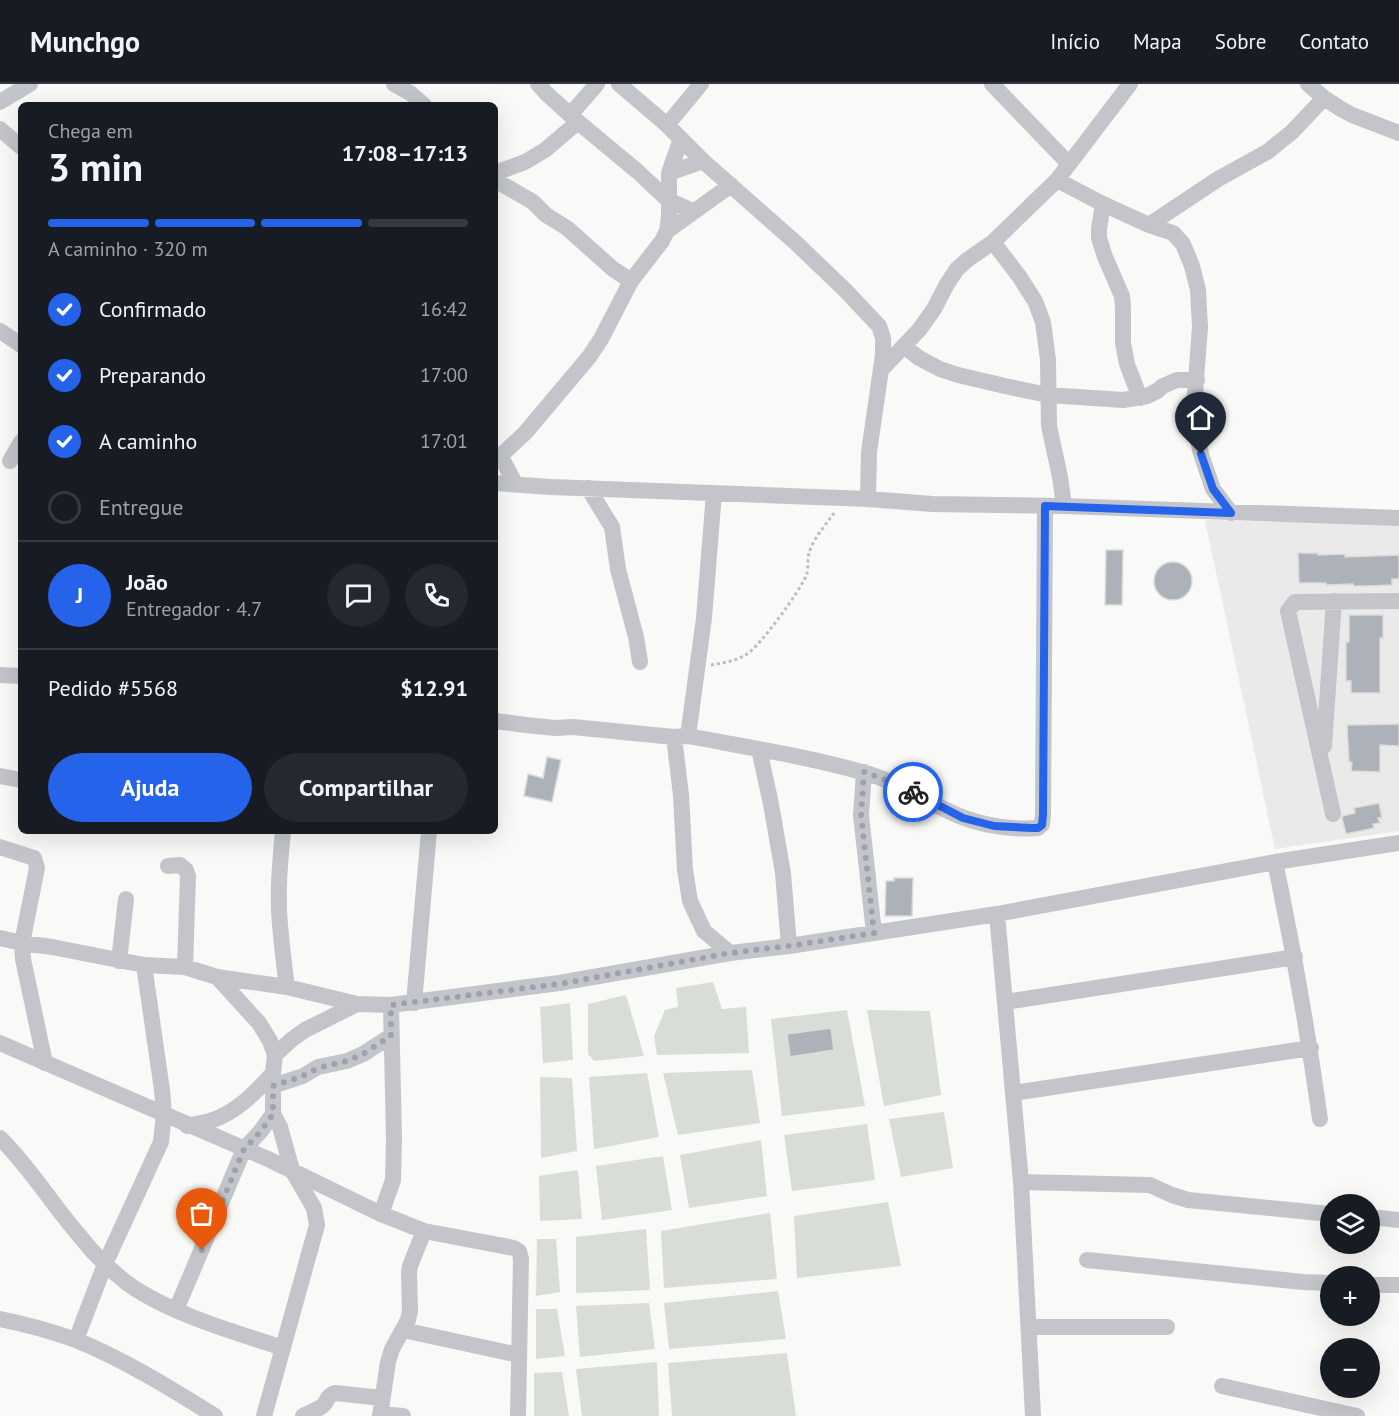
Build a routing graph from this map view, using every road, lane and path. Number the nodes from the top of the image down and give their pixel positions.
1 (30, 84) edge
2 (394, 84) edge
3 (538, 84) edge
4 (597, 84) edge
5 (619, 84) edge
6 (701, 84) edge
7 (992, 84) edge
8 (1130, 84) edge
9 (1308, 84) edge
10 (2, 97) edge
11 (1324, 98) junction
12 (420, 102) edge
13 (574, 118) junction
14 (667, 125) junction
15 (0, 129) edge
16 (1399, 133) edge
17 (681, 139) junction
18 (18, 144) edge
19 (703, 161) junction
20 (1069, 164) junction
21 (498, 172) edge
22 (669, 173) junction
23 (1057, 180) junction
24 (498, 182) edge
25 (730, 185) junction
26 (668, 200) junction
27 (1103, 204) junction
28 (693, 212) junction
29 (1149, 225) junction
30 (667, 231) junction
31 (993, 242) junction
32 (631, 281) junction
33 (0, 331) edge
34 (18, 343) edge
35 (904, 346) junction
36 (881, 370) junction
37 (1197, 380) junction
38 (1047, 395) junction
39 (1140, 398) junction
40 (18, 447) edge
41 (498, 459) edge
42 (10, 461) edge
43 (498, 483) edge
44 (516, 485) junction
45 (588, 488) junction
46 (714, 493) junction
47 (845, 498) junction
48 (868, 499) junction
49 (1045, 506) junction
50 (1064, 506) junction
51 (1231, 513) junction
52 (1399, 518) edge
53 (1334, 601) junction
54 (1399, 601) edge
55 (640, 662) dead end
56 (697, 667) junction
57 (0, 675) edge
58 (18, 676) edge
59 (498, 721) edge
60 (681, 737) junction
61 (759, 749) junction
62 (1322, 766) junction
63 (864, 772) junction
64 (0, 776) edge
65 (18, 779) edge
66 (1333, 814) dead end
67 (283, 834) edge
68 (429, 834) edge
69 (1399, 843) edge
70 (0, 847) edge
71 (1275, 861) junction
72 (168, 866) dead end
73 (126, 899) dead end
74 (997, 914) junction
75 (874, 933) junction
76 (0, 938) edge
77 (22, 943) junction
78 (789, 946) junction
79 (730, 953) junction
80 (1295, 957) junction
81 (118, 961) junction
82 (144, 965) junction
83 (185, 967) junction
84 (217, 977) junction
85 (287, 987) junction
86 (1005, 1002) junction
87 (414, 1003) junction
88 (357, 1004) junction
89 (391, 1005) junction
90 (391, 1036) junction
91 (0, 1043) edge
92 (1311, 1048) junction
93 (275, 1055) junction
94 (45, 1063) junction
95 (273, 1080) junction
96 (1013, 1093) junction
97 (164, 1114) junction
98 (273, 1114) junction
99 (1320, 1119) dead end
100 (189, 1125) junction
101 (0, 1138) edge
102 (161, 1142) junction
103 (244, 1149) junction
104 (292, 1170) junction
105 (1021, 1182) junction
106 (330, 1191) junction
107 (314, 1208) junction
108 (1320, 1213) edge
109 (381, 1215) junction
110 (1380, 1218) edge
111 (1399, 1220) edge
112 (424, 1231) junction
113 (1087, 1260) dead end
114 (105, 1264) junction
115 (1320, 1282) edge
116 (1380, 1285) edge
117 (1399, 1285) edge
118 (176, 1310) junction
119 (0, 1318) edge
120 (1029, 1327) junction
121 (1167, 1327) dead end
122 (403, 1330) junction
123 (76, 1340) junction
124 (283, 1348) junction
125 (519, 1355) junction
126 (1222, 1386) dead end
127 (381, 1409) edge
128 (214, 1416) edge
129 (264, 1416) edge
130 (303, 1416) edge
131 (402, 1416) edge
132 (518, 1416) edge
133 (1033, 1416) edge
134 (1357, 1416) edge

1 - 10 street
2 - 12 street
3 - 13 street
4 - 13 street
5 - 14 street
6 - 14 street
7 - 20 street
8 - 20 street
9 - 11 street
11 - 16 street
11 - 29 street
13 - 21 street
13 - 26 street
14 - 17 street
15 - 18 street
17 - 19 street
17 - 22 street
19 - 22 street
19 - 25 street
20 - 23 street
22 - 26 street
23 - 27 street
23 - 31 street
24 - 32 street
25 - 28 street
25 - 36 street
26 - 28 street
26 - 30 street
27 - 29 street
27 - 39 street
28 - 30 street
29 - 37 street
30 - 32 street
31 - 35 street
31 - 38 street
32 - 41 street
33 - 34 street
35 - 36 street
35 - 38 street
36 - 48 street
37 - 39 street
37 - 51 street
38 - 39 street
38 - 50 street
40 - 42 street
41 - 44 street
43 - 44 street
44 - 45 street
45 - 46 street
45 - 55 street
46 - 47 street
46 - 56 street
47 - 48 street
47 - 56 path
48 - 49 street
49 - 50 street
49 - 63 street
50 - 51 street
51 - 52 street
53 - 54 street
53 - 62 street
53 - 62 street
56 - 60 street
57 - 58 street
59 - 60 street
60 - 61 street
60 - 79 street
61 - 63 street
61 - 78 street
62 - 66 street
63 - 75 street
64 - 65 street
67 - 85 street
68 - 87 street
69 - 71 street
70 - 77 street
71 - 74 street
71 - 80 street
72 - 83 street
73 - 81 street
74 - 75 street
74 - 86 street
75 - 78 street
76 - 77 street
77 - 81 street
77 - 94 street
78 - 79 street
79 - 87 street
80 - 86 street
80 - 92 street
81 - 82 street
82 - 83 street
82 - 97 street
83 - 84 street
84 - 85 street
84 - 93 street
85 - 88 street
86 - 96 street
87 - 89 street
88 - 89 street
88 - 93 street
89 - 90 street
90 - 95 street
90 - 109 street
91 - 94 street
92 - 96 street
92 - 99 street
93 - 95 street
94 - 97 street
95 - 98 street
95 - 100 street
96 - 105 street
97 - 100 street
97 - 102 street
98 - 103 street
98 - 104 street
100 - 102 street
100 - 103 street
101 - 114 street
102 - 114 street
103 - 104 street
103 - 118 street
104 - 106 street
104 - 107 street
105 - 108 street
105 - 120 street
106 - 107 street
106 - 109 street
107 - 124 street
109 - 112 street
110 - 111 street
112 - 122 street
112 - 125 street
113 - 115 street
114 - 118 street
114 - 123 street
116 - 117 street
118 - 124 street
119 - 123 street
120 - 121 street
120 - 133 street
122 - 125 street
122 - 127 street
123 - 128 street
124 - 129 street
125 - 132 street
126 - 134 street
127 - 130 street
127 - 131 street

